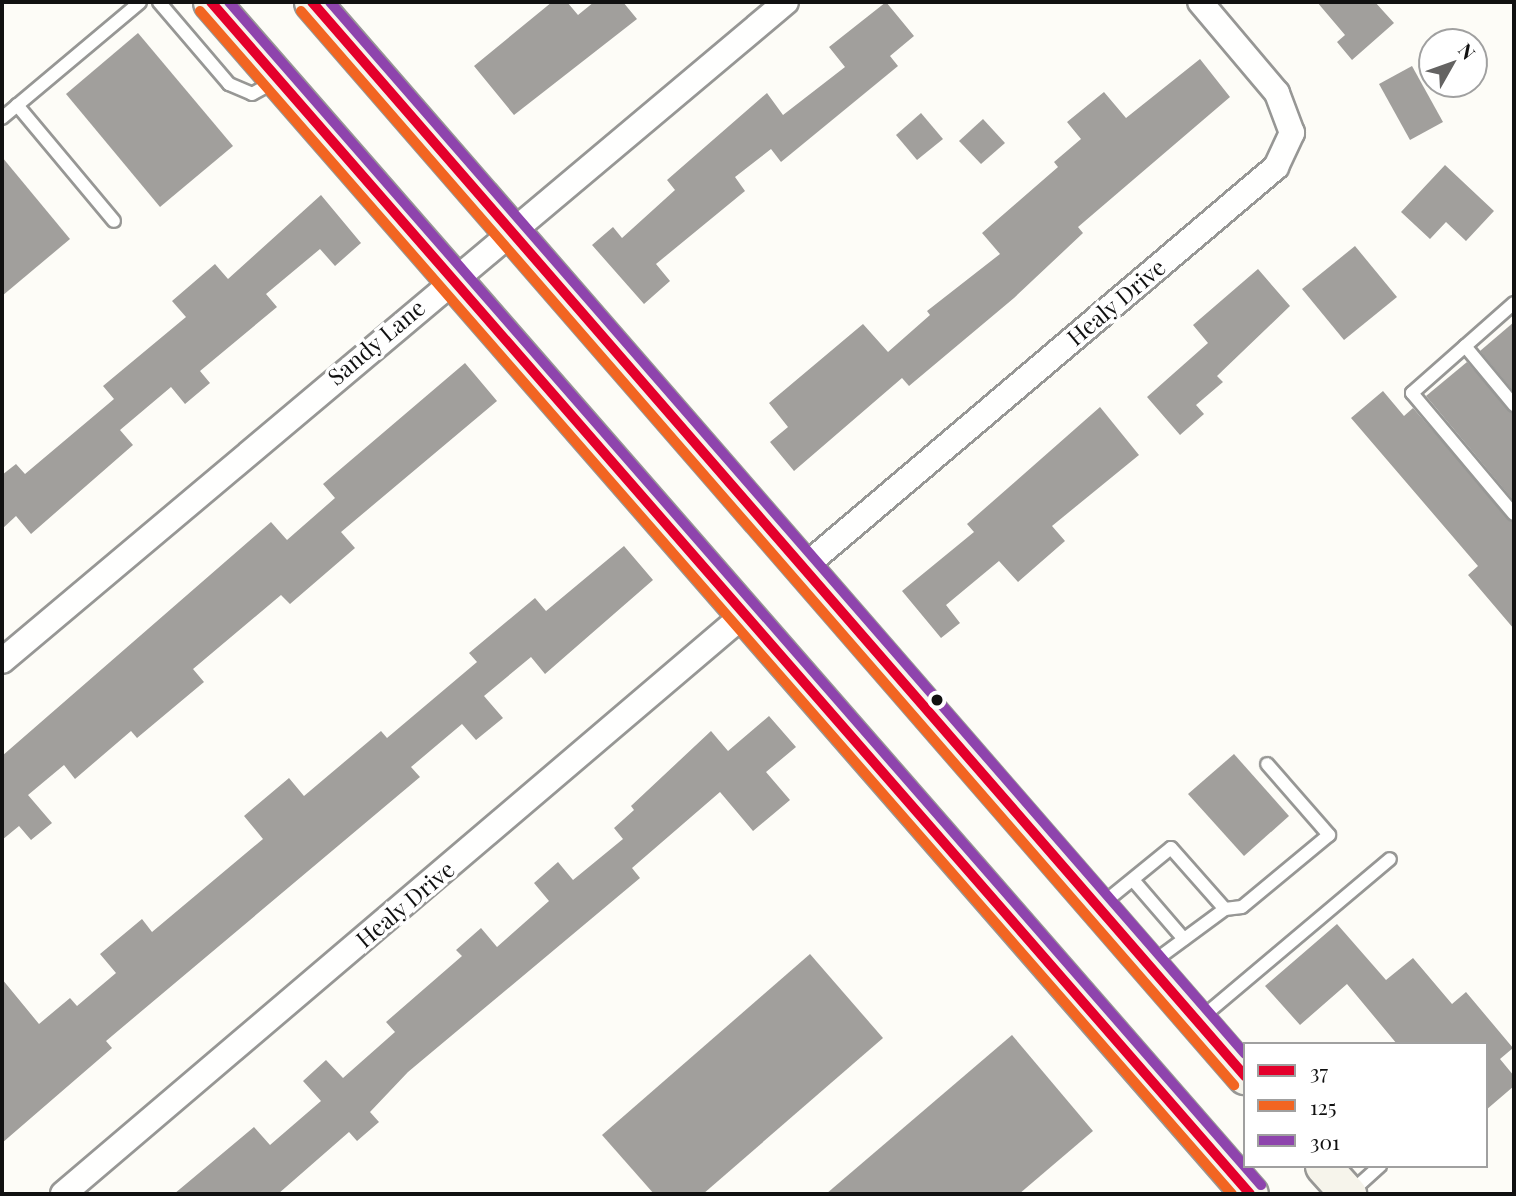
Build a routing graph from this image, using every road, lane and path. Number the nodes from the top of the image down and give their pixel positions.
1 (140, 2) edge
2 (159, 2) edge
3 (211, 2) edge
4 (786, 2) edge
5 (1200, 2) edge
6 (322, 4) edge
7 (278, 79) junction
8 (17, 105) junction
9 (2, 118) edge
10 (114, 221) dead end
11 (511, 230) junction
12 (452, 278) junction
13 (1514, 303) edge
14 (1465, 346) junction
15 (1514, 405) edge
16 (1514, 514) edge
17 (804, 567) junction
18 (746, 613) junction
19 (2, 661) edge
20 (1267, 764) dead end
21 (1390, 859) dead end
22 (1133, 880) junction
23 (1098, 907) junction
24 (1225, 909) junction
25 (1184, 939) junction
26 (1149, 965) junction
27 (1197, 1021) junction
28 (1243, 1074) edge
29 (1325, 1168) edge
30 (1378, 1168) edge
31 (63, 1194) edge
32 (1250, 1194) edge
33 (1348, 1194) edge

1 - 8 lane
2 - 7 lane
3 - 7 main road
4 - 11 street, Sandy Lane
5 - 17 street, Healy Drive
6 - 11 main road
7 - 12 main road
8 - 9 lane
8 - 10 lane
11 - 12 street, Sandy Lane
11 - 17 main road
12 - 18 main road
12 - 19 street, Sandy Lane
13 - 14 lane
14 - 15 lane
14 - 16 lane
17 - 23 main road
18 - 31 street, Healy Drive
18 - 32 main road
20 - 24 lane
21 - 27 lane
22 - 23 lane
22 - 24 lane
22 - 25 lane
23 - 26 main road
24 - 25 lane
25 - 26 lane
26 - 27 main road
27 - 28 main road
29 - 33 main road
30 - 33 lane

